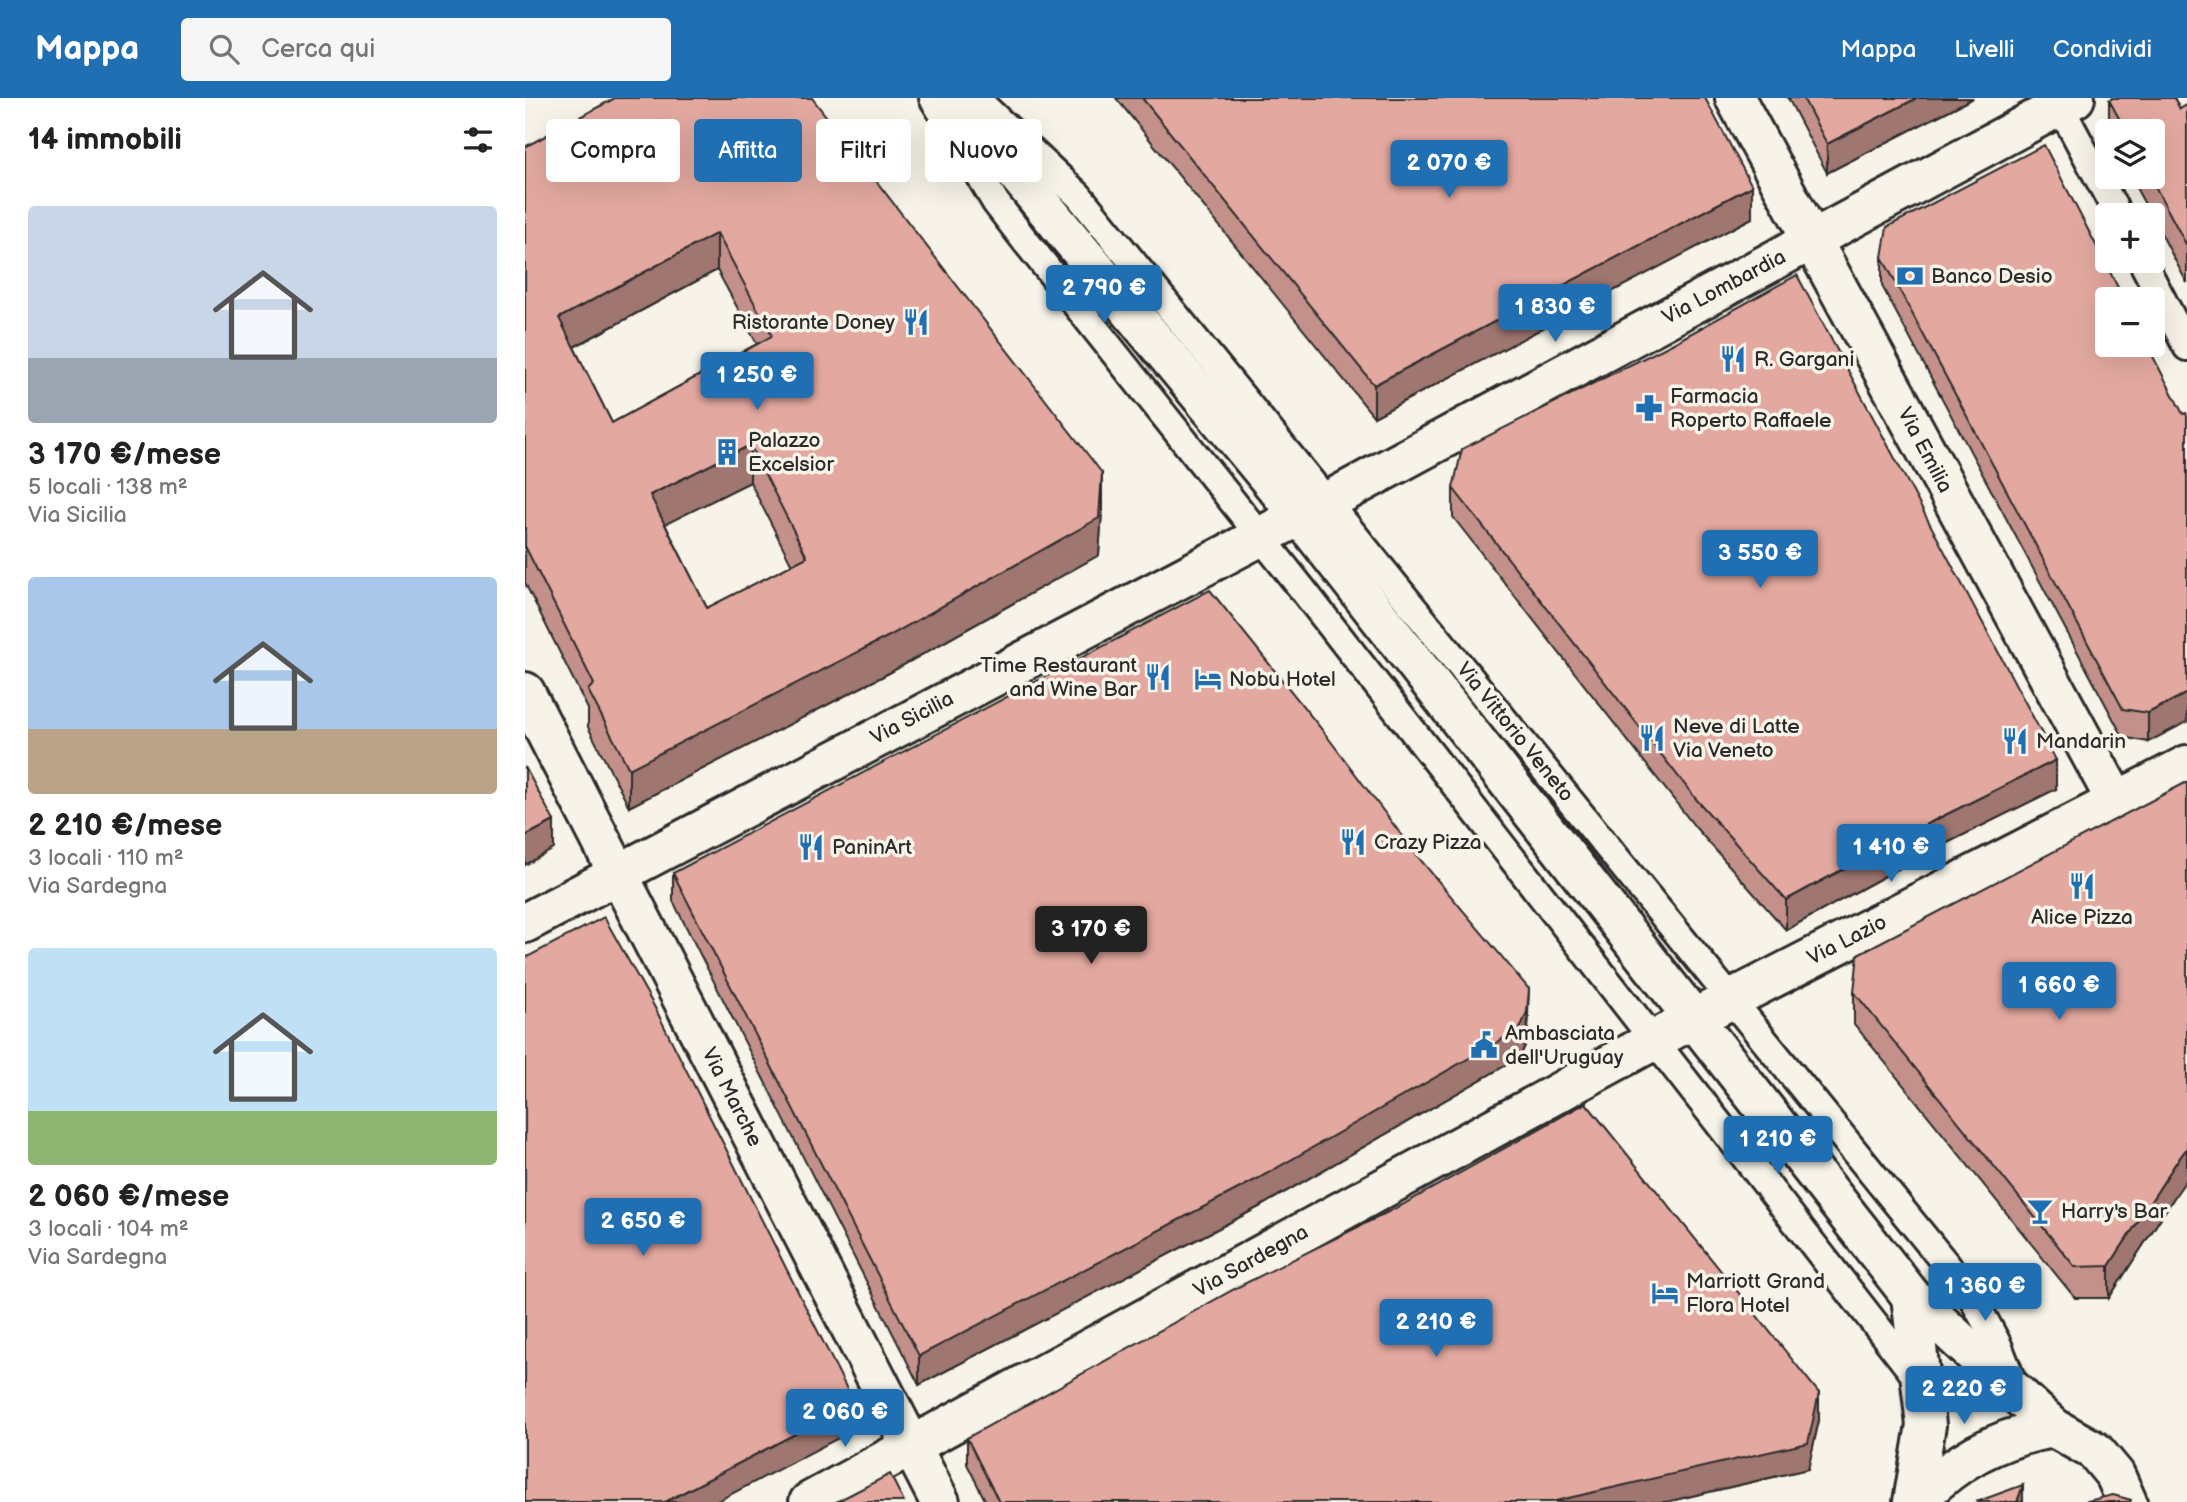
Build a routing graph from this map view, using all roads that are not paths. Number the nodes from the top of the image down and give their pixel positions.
1 (933, 98) edge
2 (954, 98) edge
3 (975, 98) edge
4 (1735, 98) edge
5 (2068, 102) edge
6 (2113, 203) edge
7 (1811, 240) junction
8 (2148, 273) edge
9 (2187, 347) edge
10 (1314, 508) junction
11 (1260, 536) junction
12 (525, 692) edge
13 (2187, 765) edge
14 (2116, 802) junction
15 (617, 873) junction
16 (525, 923) edge
17 (1730, 1000) junction
18 (1693, 1019) junction
19 (1654, 1040) junction
20 (1911, 1296) junction
21 (1923, 1386) junction
22 (2017, 1394) junction
23 (2053, 1428) junction
24 (910, 1447) junction
25 (809, 1502) edge
26 (940, 1502) edge
27 (1915, 1502) edge
28 (2127, 1502) edge

1 - 11 lane
2 - 10 street, Via Vittorio Veneto
3 - 10 lane, Via Vittorio Veneto
4 - 7 street, Via Emilia
5 - 6 lane
5 - 7 street, Via Lombardia
7 - 10 street, Via Lombardia
7 - 14 street, Via Emilia
8 - 9 lane
10 - 11 street, Via Sicilia
10 - 17 lane, Via Vittorio Veneto
10 - 18 street, Via Vittorio Veneto
11 - 15 street, Via Sicilia
11 - 19 lane
12 - 15 street, Via Marche
13 - 14 street, Via Lazio
14 - 17 street, Via Lazio
15 - 16 street, Via Sicilia
15 - 24 street, Via Marche
17 - 18 street, Via Lazio
17 - 22 lane, Via Vittorio Veneto
18 - 19 street, Via Sardegna
18 - 20 street, Via Vittorio Veneto
19 - 21 lane
19 - 24 street, Via Sardegna
20 - 21 street
20 - 22 street, Via Vittorio Veneto
21 - 27 street
22 - 23 street, Via Vittorio Veneto
23 - 27 street
23 - 28 street, Via Vittorio Veneto
24 - 25 street, Via Sardegna
24 - 26 street, Via Marche

